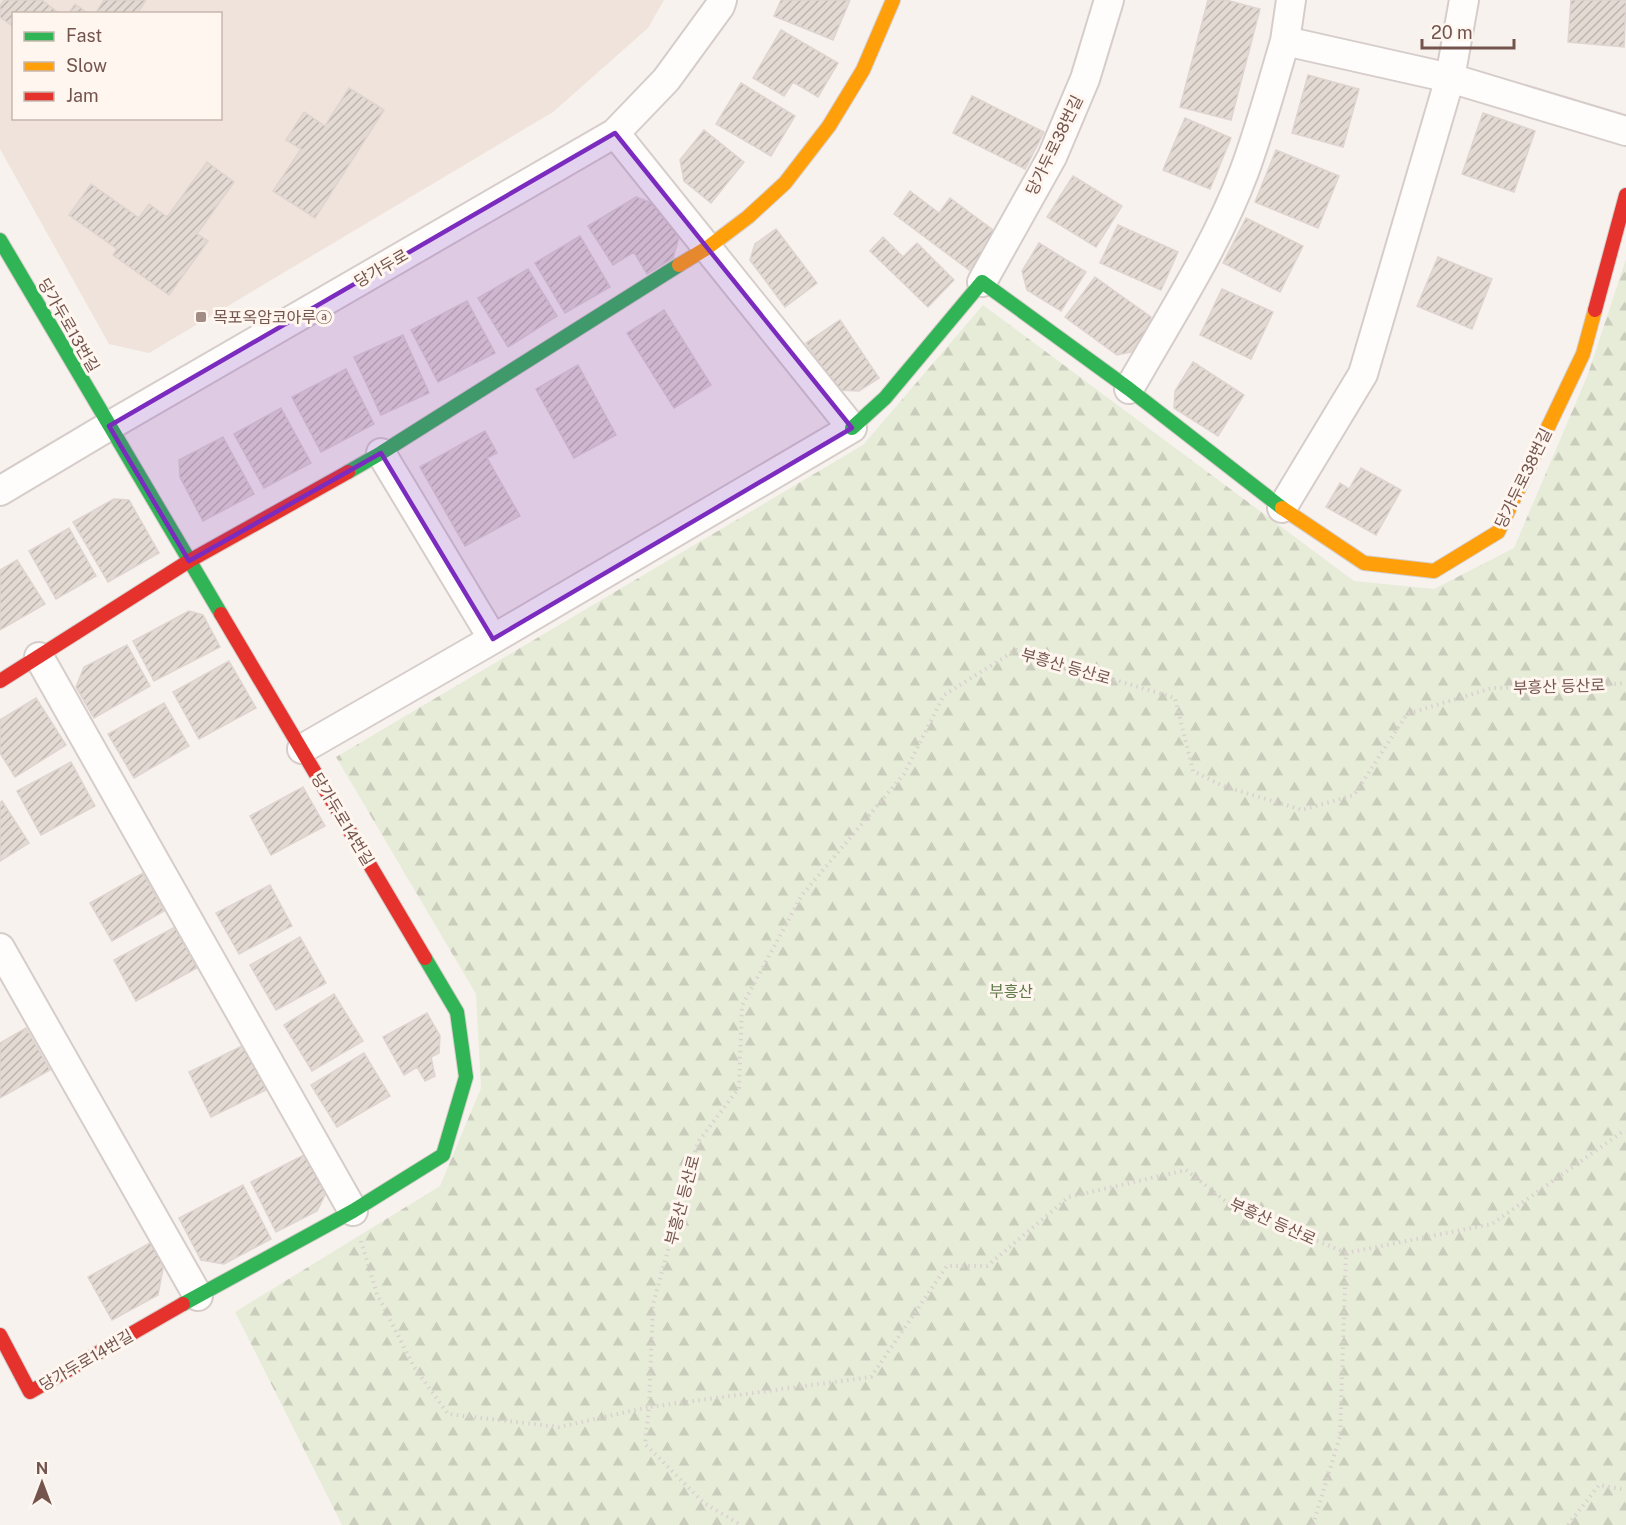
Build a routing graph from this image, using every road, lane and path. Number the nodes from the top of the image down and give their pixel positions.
1 (722, 0) edge
2 (893, 0) edge
3 (1109, 0) edge
4 (1291, 0) edge
5 (1464, 0) edge
6 (1285, 41) junction
7 (1450, 78) junction
8 (1626, 131) edge
9 (615, 133) junction
10 (1626, 195) edge
11 (0, 240) edge
12 (707, 248) junction
13 (982, 282) junction
14 (1129, 389) junction
15 (109, 426) junction
16 (852, 428) junction
17 (381, 453) junction
18 (0, 491) edge
19 (1282, 508) junction
20 (189, 561) junction
21 (493, 639) junction
22 (39, 657) junction
23 (0, 681) edge
24 (1626, 683) edge
25 (302, 749) junction
26 (0, 948) edge
27 (1626, 1132) edge
28 (353, 1211) junction
29 (1346, 1253) junction
30 (198, 1296) junction
31 (0, 1335) edge
32 (649, 1407) junction
33 (1626, 1490) edge
34 (741, 1525) edge
35 (1313, 1525) edge
36 (1568, 1525) edge

1 - 9 street, 당가두로
2 - 12 street
3 - 13 street, 당가두로38번길
4 - 6 street
5 - 7 street
6 - 7 street
6 - 14 street
7 - 8 street
7 - 19 street
9 - 12 street
9 - 15 street, 당가두로
10 - 19 street, 당가두로38번길
11 - 15 street, 당가두로13번길
12 - 16 street
12 - 17 street
13 - 14 street, 당가두로38번길
13 - 16 street, 당가두로38번길
14 - 19 street, 당가두로38번길
15 - 18 street, 당가두로
15 - 20 street, 당가두로13번길
16 - 21 street
17 - 20 street
17 - 21 street
20 - 22 street
20 - 25 street, 당가두로14번길
21 - 25 street
22 - 23 street
22 - 28 street
24 - 32 path, 부흥산 등산로
25 - 28 street, 당가두로14번길
26 - 30 street
27 - 29 path
28 - 30 street, 당가두로14번길
28 - 32 path, 부흥산 등산로
29 - 32 path, 부흥산 등산로
29 - 35 path
30 - 31 street, 당가두로14번길
32 - 34 path, 부흥산 등산로
33 - 36 path

